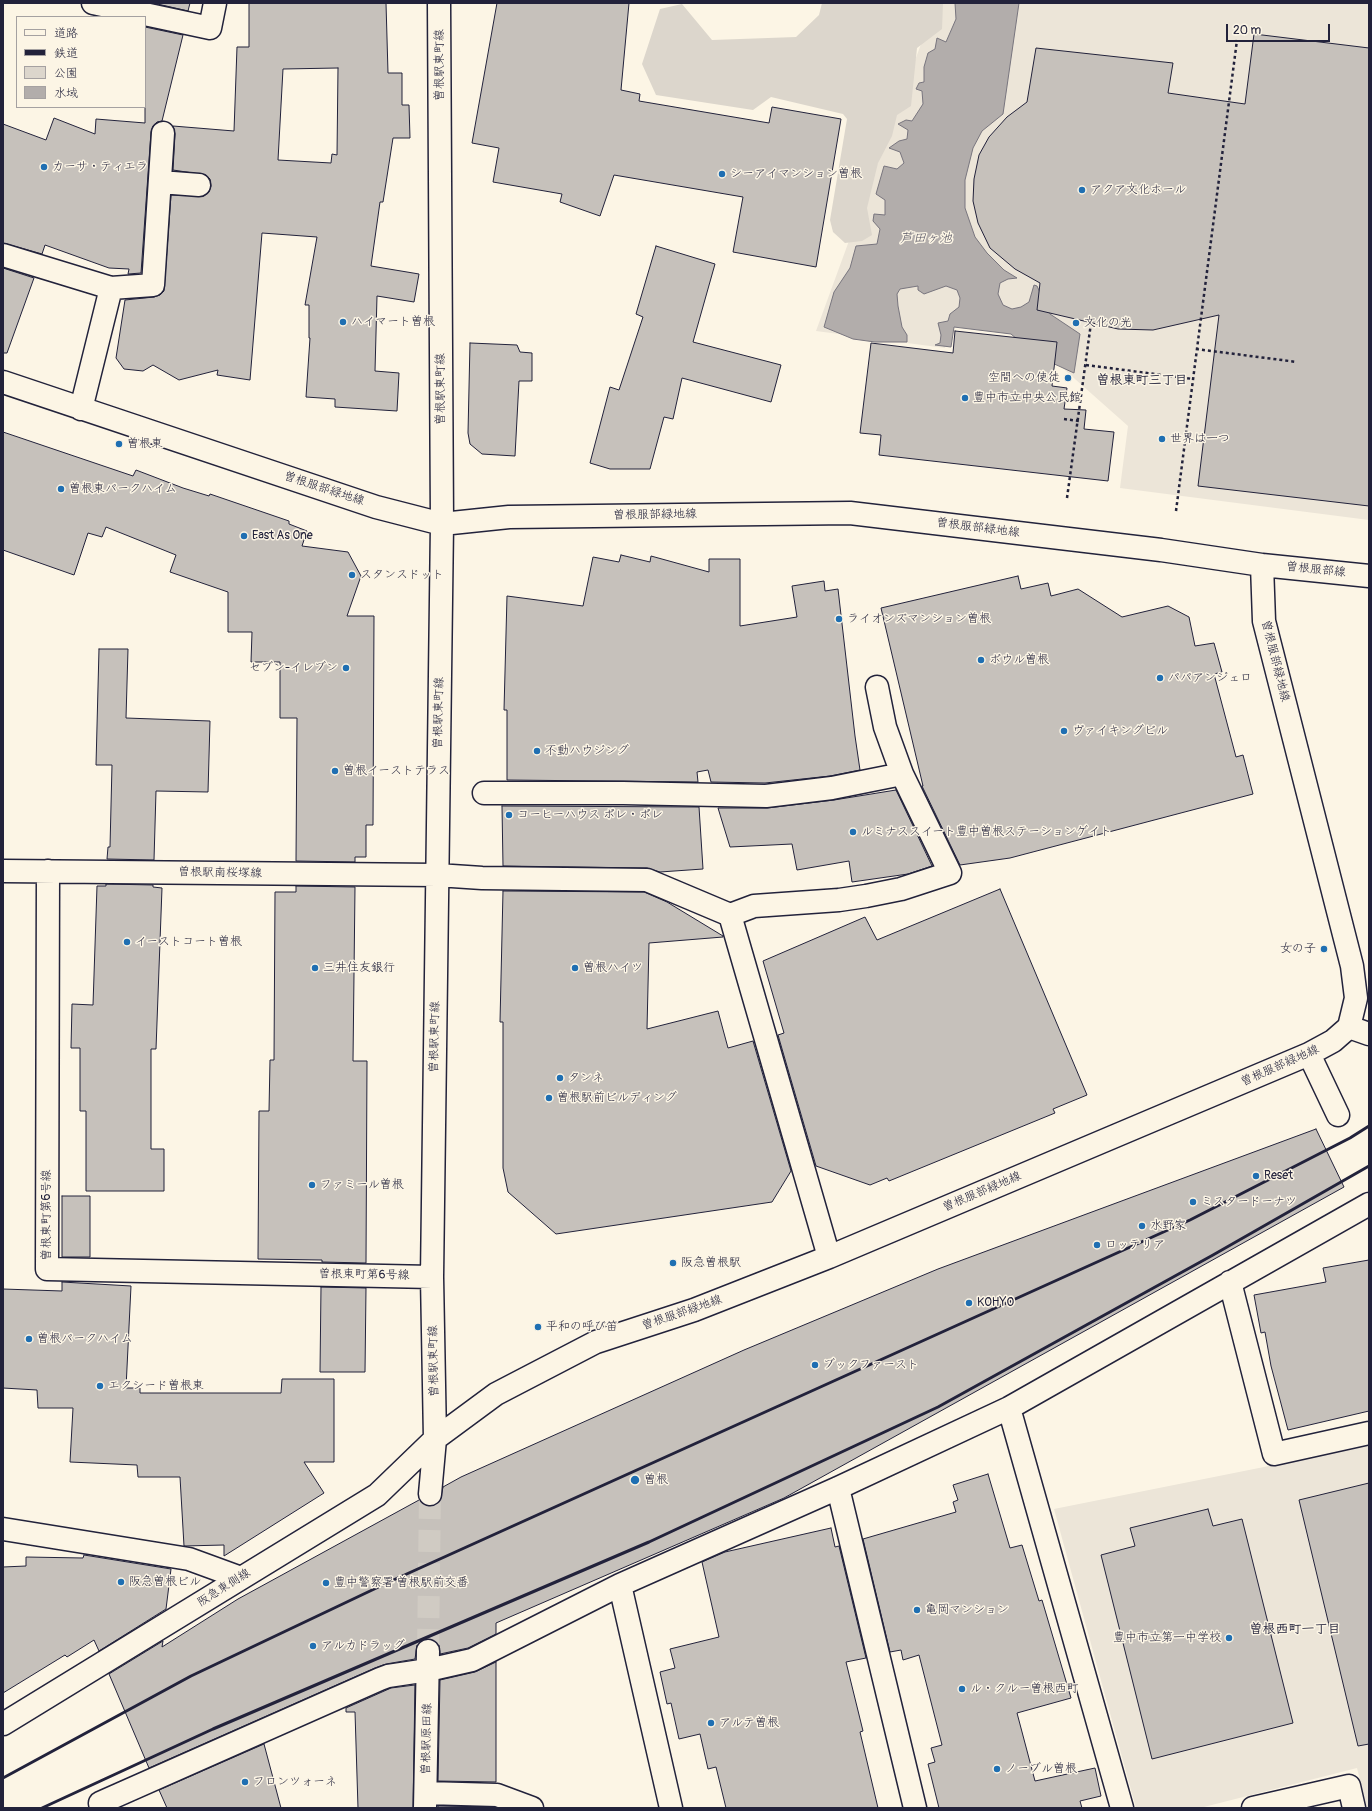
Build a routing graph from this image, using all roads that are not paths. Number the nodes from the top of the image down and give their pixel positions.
1 (93, 3) edge
2 (215, 3) edge
3 (439, 3) edge
4 (163, 133) dead end
5 (160, 182) junction
6 (199, 185) dead end
7 (3, 255) edge
8 (111, 288) junction
9 (3, 382) edge
10 (81, 409) junction
11 (442, 524) junction
12 (1262, 565) junction
13 (1369, 576) edge
14 (877, 687) dead end
15 (902, 774) junction
16 (484, 793) dead end
17 (3, 871) edge
18 (48, 871) junction
19 (437, 875) junction
20 (730, 915) junction
21 (1349, 1027) junction
22 (1369, 1034) edge
23 (1309, 1054) junction
24 (1338, 1115) dead end
25 (1369, 1204) edge
26 (829, 1257) junction
27 (432, 1277) junction
28 (1230, 1282) junction
29 (1009, 1408) junction
30 (1369, 1433) edge
31 (435, 1439) junction
32 (838, 1488) junction
33 (430, 1494) tunnel mouth
34 (3, 1529) edge
35 (240, 1578) junction
36 (620, 1585) junction
37 (428, 1660) junction
38 (3, 1724) edge
39 (426, 1801) edge
40 (101, 1808) edge
41 (532, 1808) edge
42 (671, 1808) edge
43 (915, 1808) edge
44 (1122, 1808) edge
45 (1253, 1808) edge
46 (1354, 1808) edge

1 - 2 street
3 - 11 street, 曽根駅東町線
4 - 5 street
5 - 6 street
5 - 8 street
7 - 8 street
8 - 10 street
9 - 10 street, 曽根服部緑地線
10 - 11 street, 曽根服部緑地線
11 - 12 street, 曽根服部緑地線
11 - 19 street, 曽根駅東町線
12 - 13 street, 曽根服部線
12 - 21 street, 曽根服部緑地線
14 - 15 street
15 - 16 street
15 - 20 street
17 - 18 street, 曽根駅南桜塚線
18 - 19 street, 曽根駅南桜塚線
18 - 27 street, 曽根東町第6号線
19 - 20 street, 曽根駅南桜塚線
19 - 27 street, 曽根駅東町線
20 - 26 street
21 - 22 street
21 - 23 street, 曽根服部緑地線
23 - 24 street
23 - 26 street, 曽根服部緑地線
25 - 28 street
26 - 31 street, 曽根服部緑地線
27 - 31 street, 曽根駅東町線
28 - 29 street
28 - 30 street
29 - 32 street
29 - 44 street
31 - 33 street, 曽根駅東町線
31 - 35 street, 阪急東側線
32 - 36 street
32 - 43 street
34 - 35 street
35 - 38 street, 阪急東側線
36 - 37 street
36 - 42 street
37 - 39 street, 曽根駅原田線
37 - 40 street
39 - 41 street
45 - 46 street

